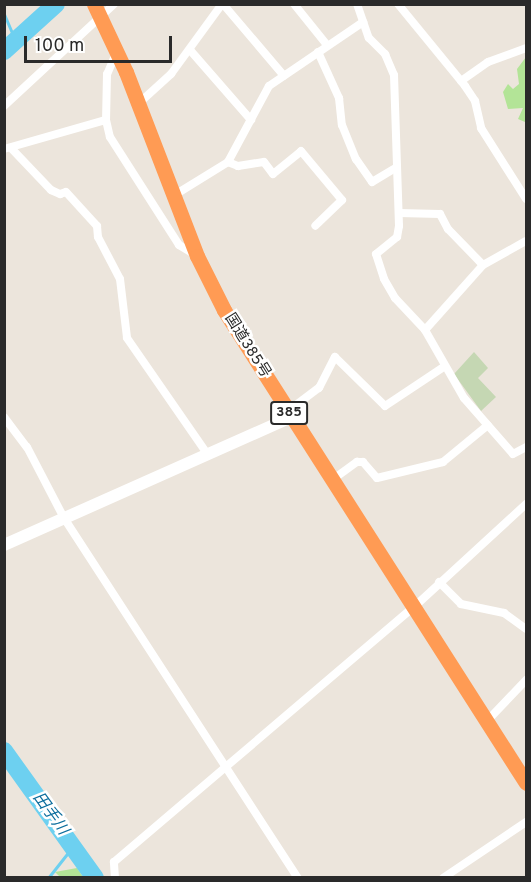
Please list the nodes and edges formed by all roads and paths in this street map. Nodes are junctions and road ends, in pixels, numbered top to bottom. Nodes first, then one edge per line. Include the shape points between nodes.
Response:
1 (114, 4) edge
2 (223, 4) edge
3 (294, 4) edge
4 (357, 4) edge
5 (398, 4) edge
6 (98, 11) edge
7 (363, 22) junction
8 (327, 45) junction
9 (526, 48) edge
10 (190, 50) junction
11 (117, 51) junction
12 (318, 52) junction
13 (284, 76) junction
14 (461, 81) junction
15 (138, 104) junction
16 (4, 106) edge
17 (106, 120) junction
18 (251, 120) junction
19 (8, 148) edge
20 (228, 162) junction
21 (397, 167) junction
22 (173, 196) junction
23 (526, 199) edge
24 (399, 213) junction
25 (315, 226) dead end
26 (526, 241) edge
27 (197, 256) junction
28 (483, 265) junction
29 (425, 330) junction
30 (445, 366) junction
31 (290, 414) junction
32 (4, 417) edge
33 (488, 424) junction
34 (526, 447) edge
35 (208, 455) junction
36 (332, 480) junction
37 (526, 504) edge
38 (64, 518) junction
39 (4, 544) edge
40 (439, 582) junction
41 (414, 607) junction
42 (526, 629) edge
43 (526, 680) edge
44 (487, 721) junction
45 (226, 766) junction
46 (526, 783) edge
47 (526, 822) edge
48 (115, 878) edge
49 (298, 878) edge
50 (443, 878) edge

1 - 6 street
2 - 10 street
2 - 13 street
3 - 8 street
4 - 7 street
5 - 14 street
6 - 11 highway, 国道385号 / 385
6 - 16 street
7 - 8 street
7 - 21 street via 369,38 393,67
8 - 12 street
9 - 14 street via 488,62
10 - 15 street
10 - 18 street
11 - 15 highway, 国道385号 / 385
11 - 17 street via 107,74
12 - 13 street
12 - 21 street via 339,98 342,125 361,166 372,182
13 - 18 street via 269,86
14 - 23 street via 475,101 481,128
15 - 22 highway, 国道385号 / 385
17 - 19 street
17 - 27 street via 110,137 179,245
18 - 20 street
19 - 35 street via 51,190 66,192 97,226 98,237 120,279 127,338
20 - 22 street
20 - 25 street via 238,166 264,162 273,174 301,151 342,200
21 - 24 street
22 - 27 highway, 国道385号 / 385
24 - 28 street via 440,214 448,229
24 - 29 street via 397,237 376,254 395,298
26 - 28 street
27 - 31 highway, 国道385号 / 385 via 224,310
28 - 29 street
29 - 30 street
30 - 31 street via 385,406 335,357 319,388
30 - 33 street via 464,398
31 - 35 street
31 - 36 highway, 国道385号 / 385
32 - 38 street via 27,447
33 - 34 street via 513,454
33 - 36 street via 443,462 377,478 363,462 357,462
35 - 38 street
36 - 41 highway, 国道385号 / 385
37 - 40 street
38 - 39 street
38 - 45 street
40 - 41 street
40 - 42 street via 460,604 504,613
41 - 44 highway, 国道385号 / 385
41 - 45 street
43 - 44 street
44 - 46 highway, 国道385号 / 385
45 - 48 street via 114,862
45 - 49 street
47 - 50 street

